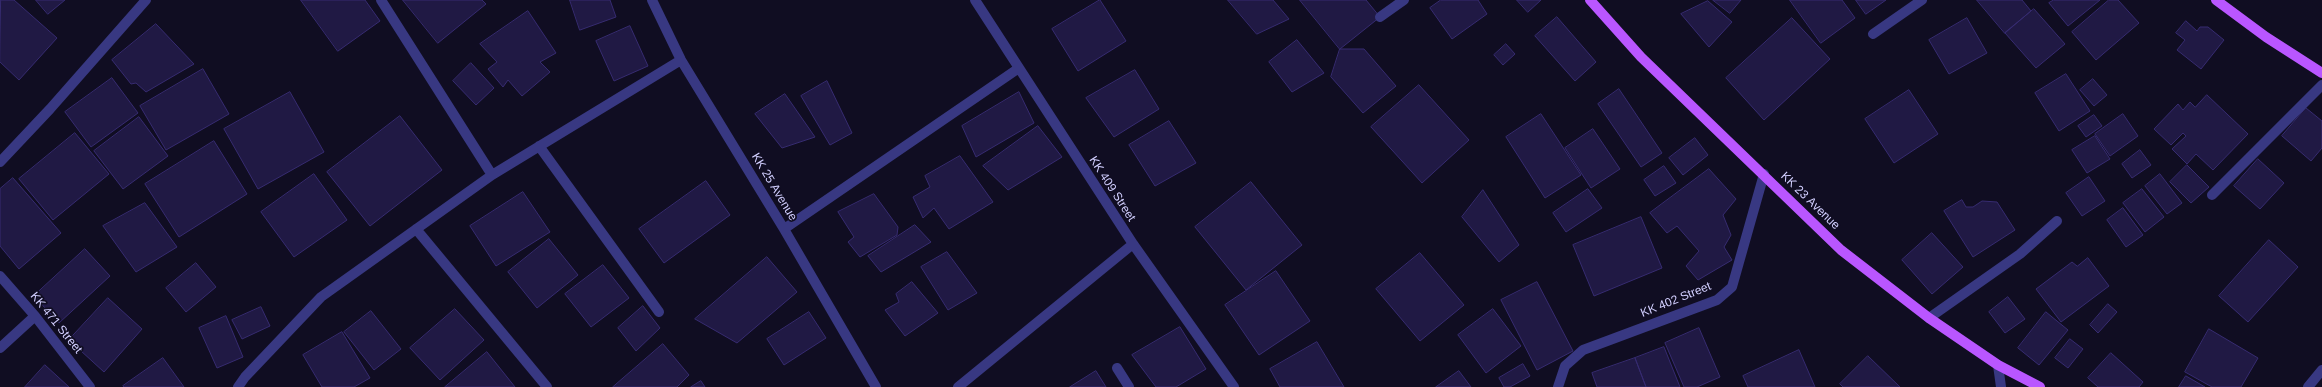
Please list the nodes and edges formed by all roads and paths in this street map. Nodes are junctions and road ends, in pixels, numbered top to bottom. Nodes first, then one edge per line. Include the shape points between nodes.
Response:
1 (146, 0) edge
2 (381, 0) edge
3 (975, 0) edge
4 (1404, 0) edge
5 (1590, 0) edge
6 (1922, 0) edge
7 (2216, 0) edge
8 (655, 1) edge
9 (1380, 17) dead end
10 (1873, 34) dead end
11 (681, 60) junction
12 (1019, 68) junction
13 (2322, 73) edge
14 (2322, 85) edge
15 (539, 146) junction
16 (0, 162) edge
17 (1764, 174) junction
18 (492, 175) junction
19 (2212, 195) dead end
20 (2057, 221) dead end
21 (416, 229) junction
22 (784, 229) junction
23 (1132, 244) junction
24 (0, 276) edge
25 (660, 312) dead end
26 (36, 316) junction
27 (1929, 318) junction
28 (0, 348) edge
29 (1998, 365) junction
30 (1117, 368) dead end
31 (2322, 370) edge
32 (90, 387) edge
33 (238, 387) edge
34 (546, 387) edge
35 (876, 387) edge
36 (958, 387) edge
37 (1129, 387) edge
38 (1234, 387) edge
39 (1558, 387) edge
40 (2001, 387) edge
41 (2040, 387) edge
42 (2308, 387) edge

1 - 16 street
2 - 18 street
3 - 12 street, KK 409 Street
4 - 9 street
5 - 17 main road, KK 23 Avenue via 1641,57
6 - 10 street
7 - 13 main road via 2266,37
8 - 11 street, KK 25 Avenue
11 - 15 street
11 - 22 street, KK 25 Avenue
12 - 22 street
12 - 23 street, KK 409 Street
14 - 19 street
15 - 18 street
15 - 25 street
17 - 27 main road, KK 23 Avenue via 1842,250
17 - 39 street, KK 402 Street via 1732,287 1717,300 1583,350 1565,366
18 - 21 street
20 - 27 street via 2020,254
21 - 33 street via 321,297
21 - 34 street
22 - 35 street, KK 25 Avenue
23 - 36 street
23 - 38 street, KK 409 Street
24 - 26 street, KK 471 Street
26 - 28 street
26 - 32 street, KK 471 Street
27 - 29 main road, KK 23 Avenue
29 - 40 street
29 - 41 main road, KK 23 Avenue
30 - 37 street
31 - 42 street

